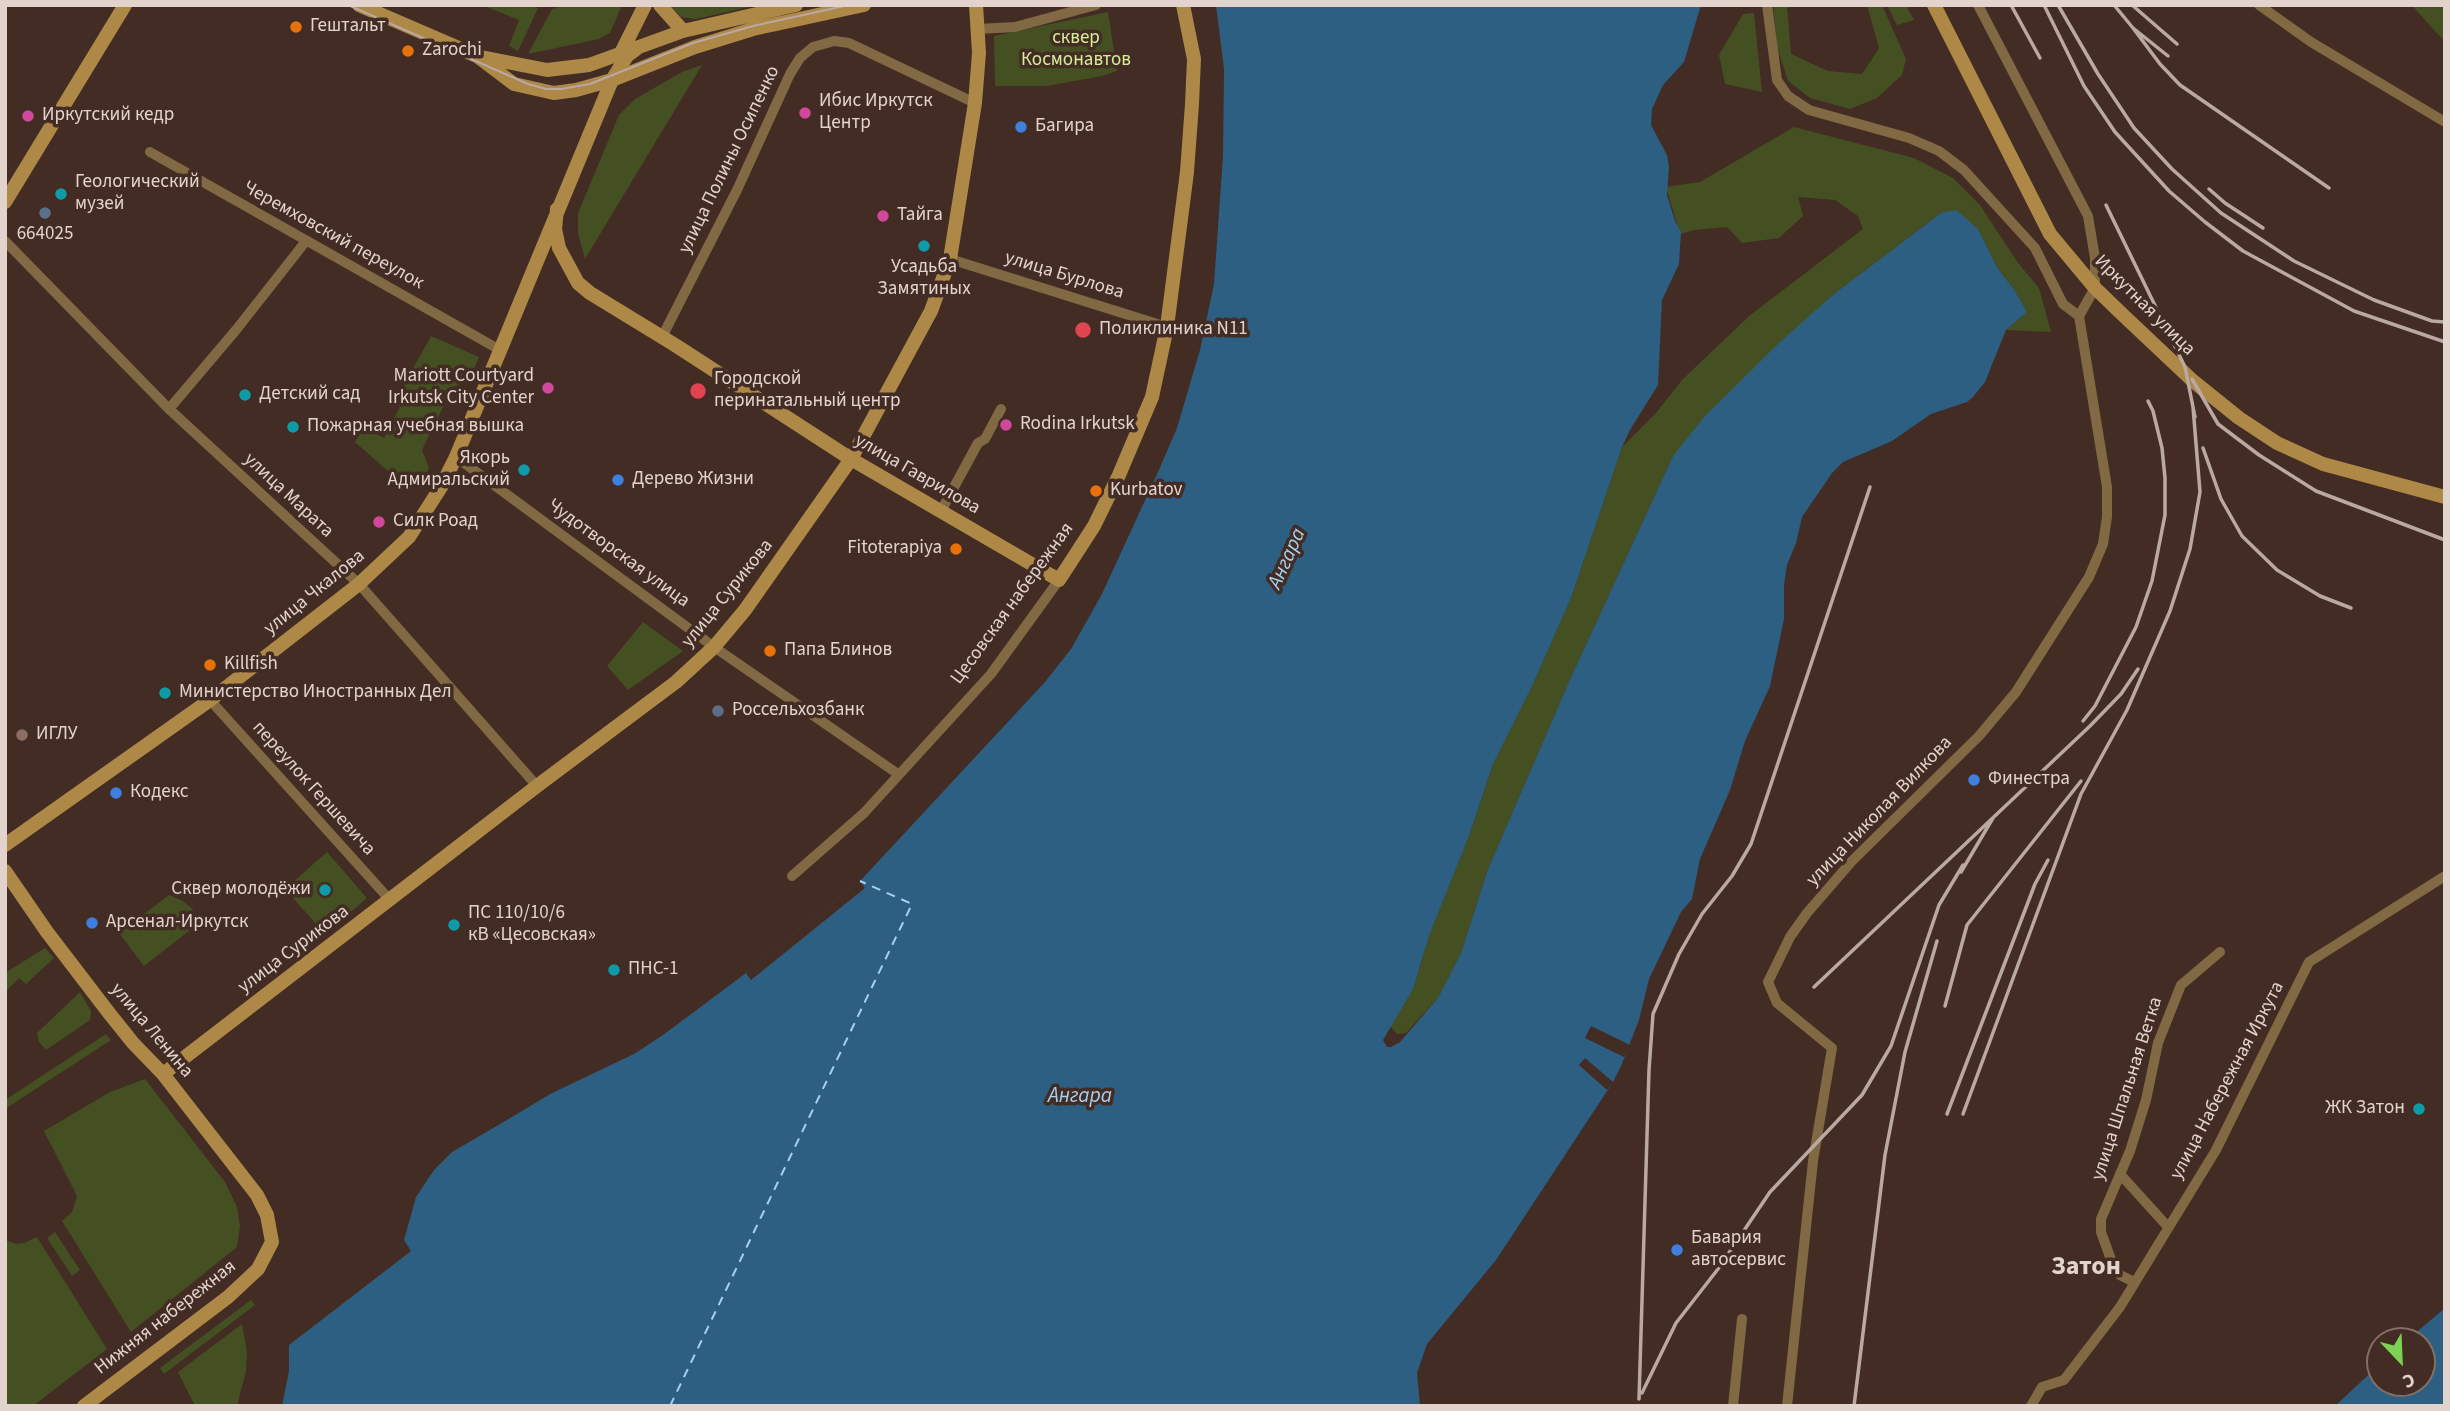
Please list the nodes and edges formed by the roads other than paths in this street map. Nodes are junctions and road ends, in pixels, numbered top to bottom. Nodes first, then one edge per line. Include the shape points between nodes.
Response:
1 (125, 5) edge
2 (359, 5) edge
3 (645, 5) edge
4 (660, 5) edge
5 (796, 5) edge
6 (864, 5) edge
7 (976, 5) edge
8 (1096, 5) edge
9 (1183, 5) edge
10 (1768, 5) edge
11 (1978, 5) edge
12 (2259, 5) edge
13 (1936, 8) edge
14 (978, 29) junction
15 (683, 31) junction
16 (639, 47) junction
17 (621, 53) junction
18 (477, 56) junction
19 (612, 80) junction
20 (975, 103) junction
21 (2445, 122) edge
22 (150, 152) dead end
23 (5, 202) edge
24 (557, 209) junction
25 (5, 241) edge
26 (306, 241) junction
27 (950, 259) junction
28 (2095, 288) junction
29 (2079, 316) junction
30 (1167, 327) junction
31 (662, 337) junction
32 (500, 350) junction
33 (169, 409) junction
34 (1002, 409) dead end
35 (456, 457) junction
36 (851, 459) junction
37 (2445, 497) edge
38 (941, 511) junction
39 (1059, 580) junction
40 (359, 584) junction
41 (714, 647) junction
42 (210, 700) junction
43 (898, 774) junction
44 (537, 786) junction
45 (5, 845) edge
46 (5, 871) edge
47 (792, 876) dead end
48 (2445, 876) edge
49 (390, 901) junction
50 (2220, 951) dead end
51 (163, 1074) junction
52 (2120, 1174) junction
53 (267, 1215) joint
54 (2168, 1227) junction
55 (2134, 1282) junction
56 (1742, 1319) dead end
57 (84, 1406) edge
58 (1733, 1406) edge
59 (1787, 1406) edge
60 (2031, 1406) edge

1 - 23 main road
2 - 18 main road
3 - 17 main road
4 - 15 main road
5 - 15 main road
6 - 19 main road via 753,29
7 - 14 main road, улица Сурикова
8 - 14 street via 1015,27
9 - 30 main road, Цесовская набережная via 1194,60 1192,104
10 - 29 street via 1777,80 1788,96 1809,110 1939,151 1964,170 2035,248 2063,304
11 - 28 street via 2088,216
12 - 21 street via 2311,42
13 - 28 main road, Иркутная улица via 2050,234
14 - 20 main road, улица Сурикова
15 - 16 main road
16 - 17 main road
16 - 19 main road, улица Чкалова via 627,56
17 - 18 main road via 589,65 547,70
18 - 19 main road via 514,84 533,90 554,93
19 - 24 main road, улица Чкалова
20 - 27 main road, улица Сурикова
20 - 31 street, улица Полины Осипенко via 849,43 834,41 813,47 790,74
22 - 26 street, Черемховский переулок
24 - 31 main road, улица Гаврилова via 559,248 578,283
24 - 32 main road, улица Чкалова
25 - 33 street, улица Марата
26 - 32 street, Черемховский переулок
26 - 33 street
27 - 30 street, улица Бурлова
27 - 36 main road, улица Сурикова via 931,311
28 - 29 street
28 - 37 main road, Иркутная улица via 2187,376 2277,443 2322,464
29 - 59 street, улица Николая Вилкова via 2107,487 2103,544 2089,577 2016,692 1816,903 1790,937 1768,982 1777,1003 1832,1048 1814,1161
30 - 39 main road, Цесовская набережная via 1152,397 1124,464 1094,526
31 - 36 main road, улица Гаврилова
32 - 35 main road, улица Чкалова
33 - 40 street, улица Марата
34 - 38 street
35 - 40 main road, улица Чкалова via 409,537
35 - 41 street, Чудотворская улица
36 - 38 main road, улица Гаврилова
36 - 41 main road, улица Сурикова via 785,557
38 - 39 main road, улица Гаврилова
39 - 43 street, Цесовская набережная via 991,674
40 - 42 main road, улица Чкалова
40 - 44 street, улица Марата
41 - 43 street, Чудотворская улица
41 - 44 main road, улица Сурикова via 676,682
42 - 45 main road, улица Чкалова
42 - 49 street, переулок Гершевича
43 - 47 street, Цесовская набережная via 864,813
44 - 49 main road, улица Сурикова
46 - 51 main road, улица Ленина via 109,1013
48 - 54 street, улица Набережная Иркута via 2309,962 2216,1150
49 - 51 main road, улица Сурикова
50 - 52 street, улица Шпальная Ветка via 2181,985 2158,1043 2146,1100
51 - 53 main road, улица Ленина
52 - 54 street
52 - 55 street, улица Шпальная Ветка via 2101,1219 2101,1232 2114,1268
53 - 57 main road, Нижняя набережная via 272,1242 258,1269 215,1308
54 - 55 street, улица Набережная Иркута
55 - 60 street, улица Набережная Иркута via 2064,1380 2042,1387
56 - 58 street

